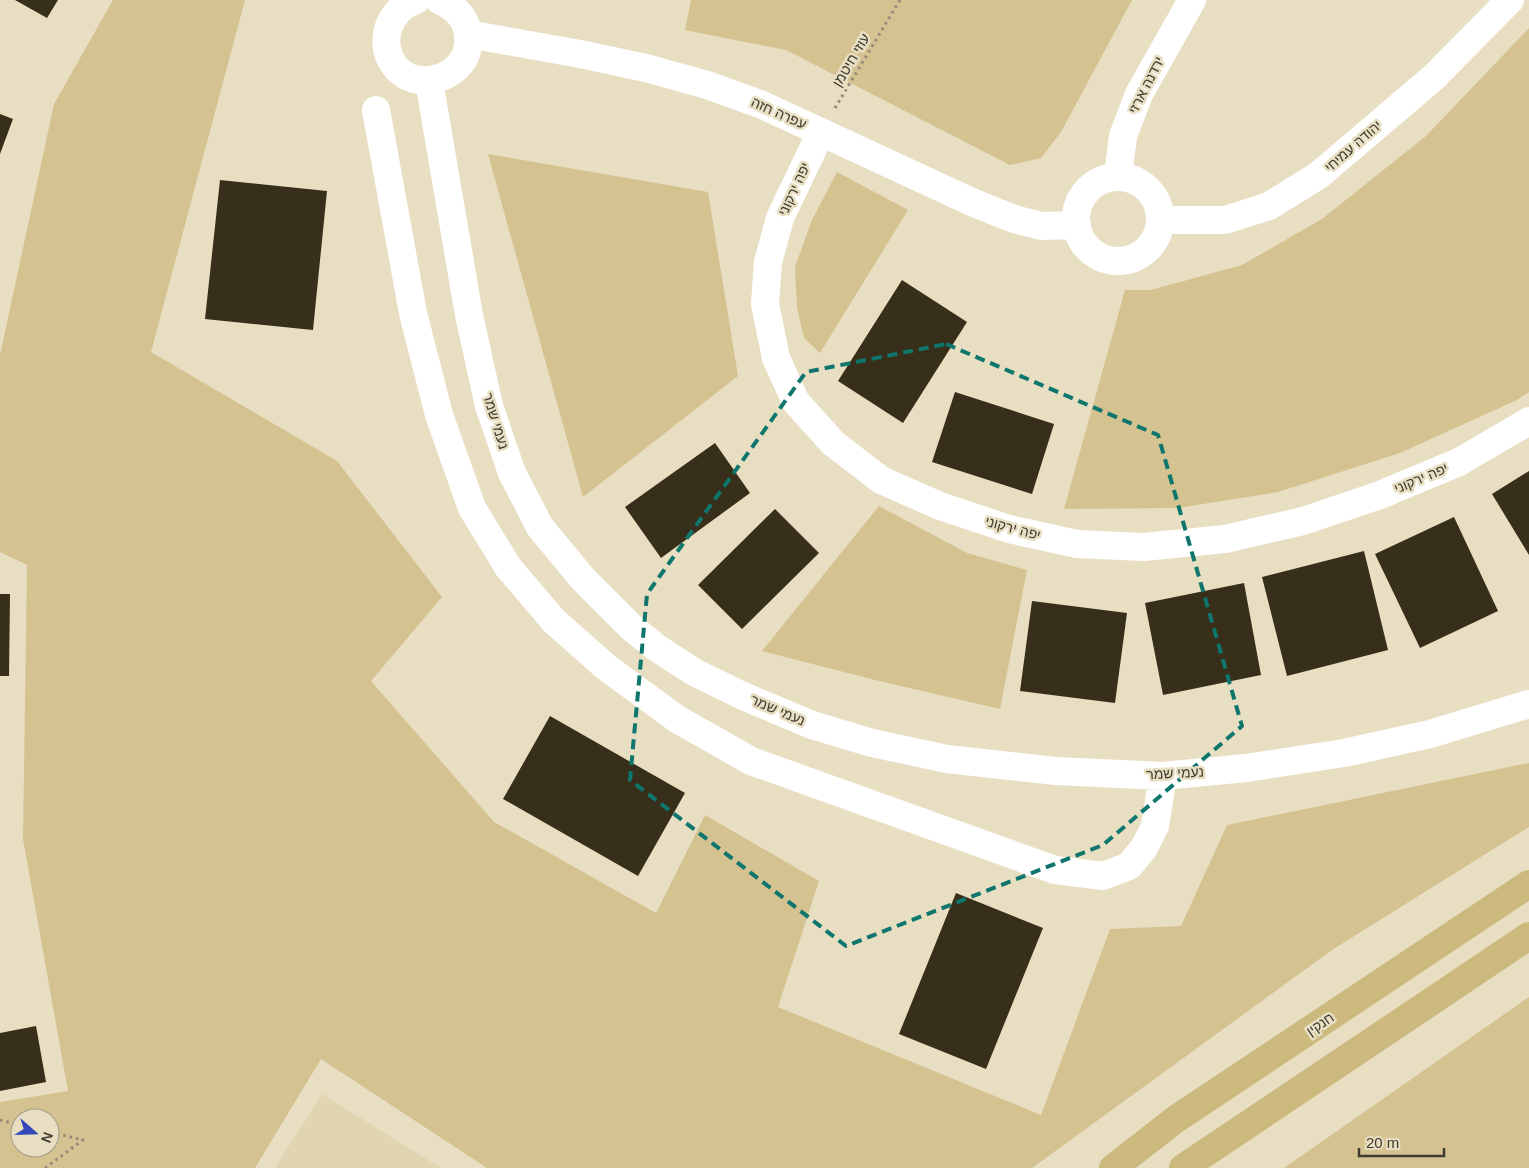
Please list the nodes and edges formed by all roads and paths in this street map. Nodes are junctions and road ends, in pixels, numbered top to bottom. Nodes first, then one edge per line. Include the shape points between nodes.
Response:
1 (416, 0) edge
2 (439, 0) edge
3 (900, 0) edge
4 (1192, 0) edge
5 (1510, 0) edge
6 (468, 34) junction
7 (429, 81) junction
8 (376, 110) dead end
9 (820, 132) junction
10 (1118, 176) junction
11 (1160, 220) junction
12 (1077, 225) junction
13 (1529, 421) edge
14 (1529, 704) edge
15 (1164, 776) junction
16 (1529, 884) edge
17 (1529, 936) edge
18 (60, 1134) edge
19 (60, 1157) edge
20 (59, 1158) edge
21 (45, 1168) edge
22 (1113, 1168) edge
23 (1183, 1168) edge

1 - 7 street via 403,6 394,16 388,28 388,54 404,74 416,80
2 - 6 street via 459,12
3 - 9 path, עוזי חיטמן
4 - 10 street, ירדנה ארזי via 1139,94 1122,136
5 - 11 street, יהודה עמיחי via 1434,76 1319,175 1270,206 1225,220
6 - 7 street via 468,48 463,61 454,71
6 - 9 street, עפרה חזה via 646,68 760,104
7 - 15 street, נעמי שמר via 469,315 489,406 512,473 540,527 583,579 631,627 694,672 743,696 812,724 872,743 947,758 1046,770
8 - 15 street via 413,313 439,415 472,508 508,567 554,621 606,666 676,720 751,761 1055,870 1103,876 1128,866 1144,848 1155,826
9 - 12 street, עפרה חזה via 1014,219 1041,226
9 - 13 street, יפה ירקוני via 780,218 768,262 766,304 776,358 796,402 833,443 881,480 940,506 1009,529 1077,544 1142,546 1225,538 1303,521 1380,496 1459,462
10 - 11 street via 1143,185 1152,194
10 - 12 street via 1103,179 1091,187 1082,198
11 - 12 street via 1158,233 1151,245 1128,259 1114,260 1089,249
14 - 15 street, נעמי שמר via 1430,734 1344,753
16 - 22 main road, חנקין via 1176,1119
17 - 23 main road
18 - 19 path via 83,1140
20 - 21 path

